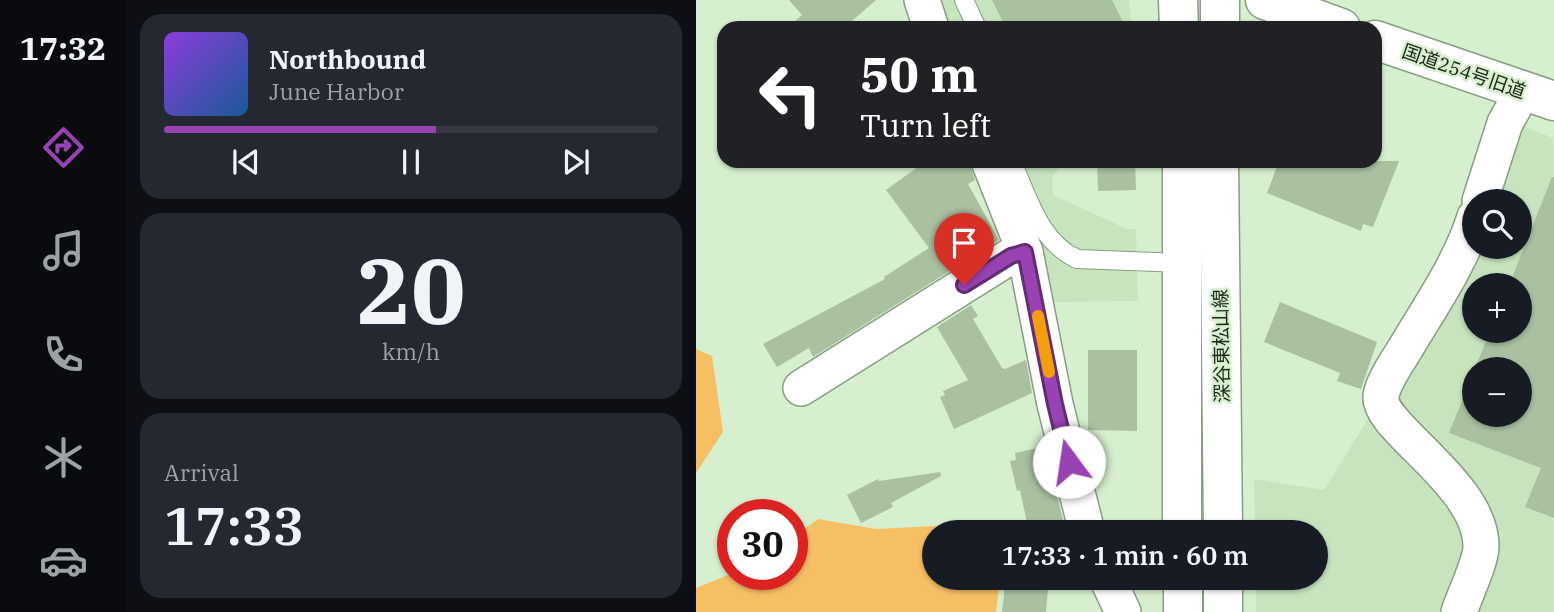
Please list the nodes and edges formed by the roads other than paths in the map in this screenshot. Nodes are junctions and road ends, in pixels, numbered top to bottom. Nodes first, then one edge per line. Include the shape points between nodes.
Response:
1 (922, 0) edge
2 (964, 0) edge
3 (1178, 0) edge
4 (1220, 0) edge
5 (1265, 0) edge
6 (929, 21) edge
7 (974, 21) edge
8 (1179, 21) edge
9 (1220, 21) edge
10 (1322, 21) edge
11 (1382, 42) edge
12 (1538, 96) edge
13 (992, 168) edge
14 (1015, 168) edge
15 (1182, 168) edge
16 (1219, 168) edge
17 (1484, 189) edge
18 (1462, 247) edge
19 (1025, 252) junction
20 (1182, 263) junction
21 (801, 388) dead end
22 (1084, 520) edge
23 (1182, 520) edge
24 (1223, 520) edge
25 (1113, 590) edge
26 (1183, 590) edge
27 (1223, 590) edge
28 (1123, 612) edge
29 (1183, 612) edge
30 (1223, 612) edge
31 (1459, 612) edge

1 - 6 street
2 - 7 lane
3 - 8 main road
4 - 9 main road
5 - 10 main road
11 - 12 main road, 国道254号旧道
12 - 17 street via 1505,123
13 - 19 street
14 - 20 lane via 1037,220 1062,252 1077,259
15 - 20 main road, 深谷東松山線
16 - 24 main road, 深谷東松山線
18 - 31 street via 1381,397 1385,413 1449,478 1478,526 1481,548
19 - 21 street via 1011,256
19 - 22 street
20 - 23 main road, 深谷東松山線
25 - 28 street
26 - 29 main road
27 - 30 main road

